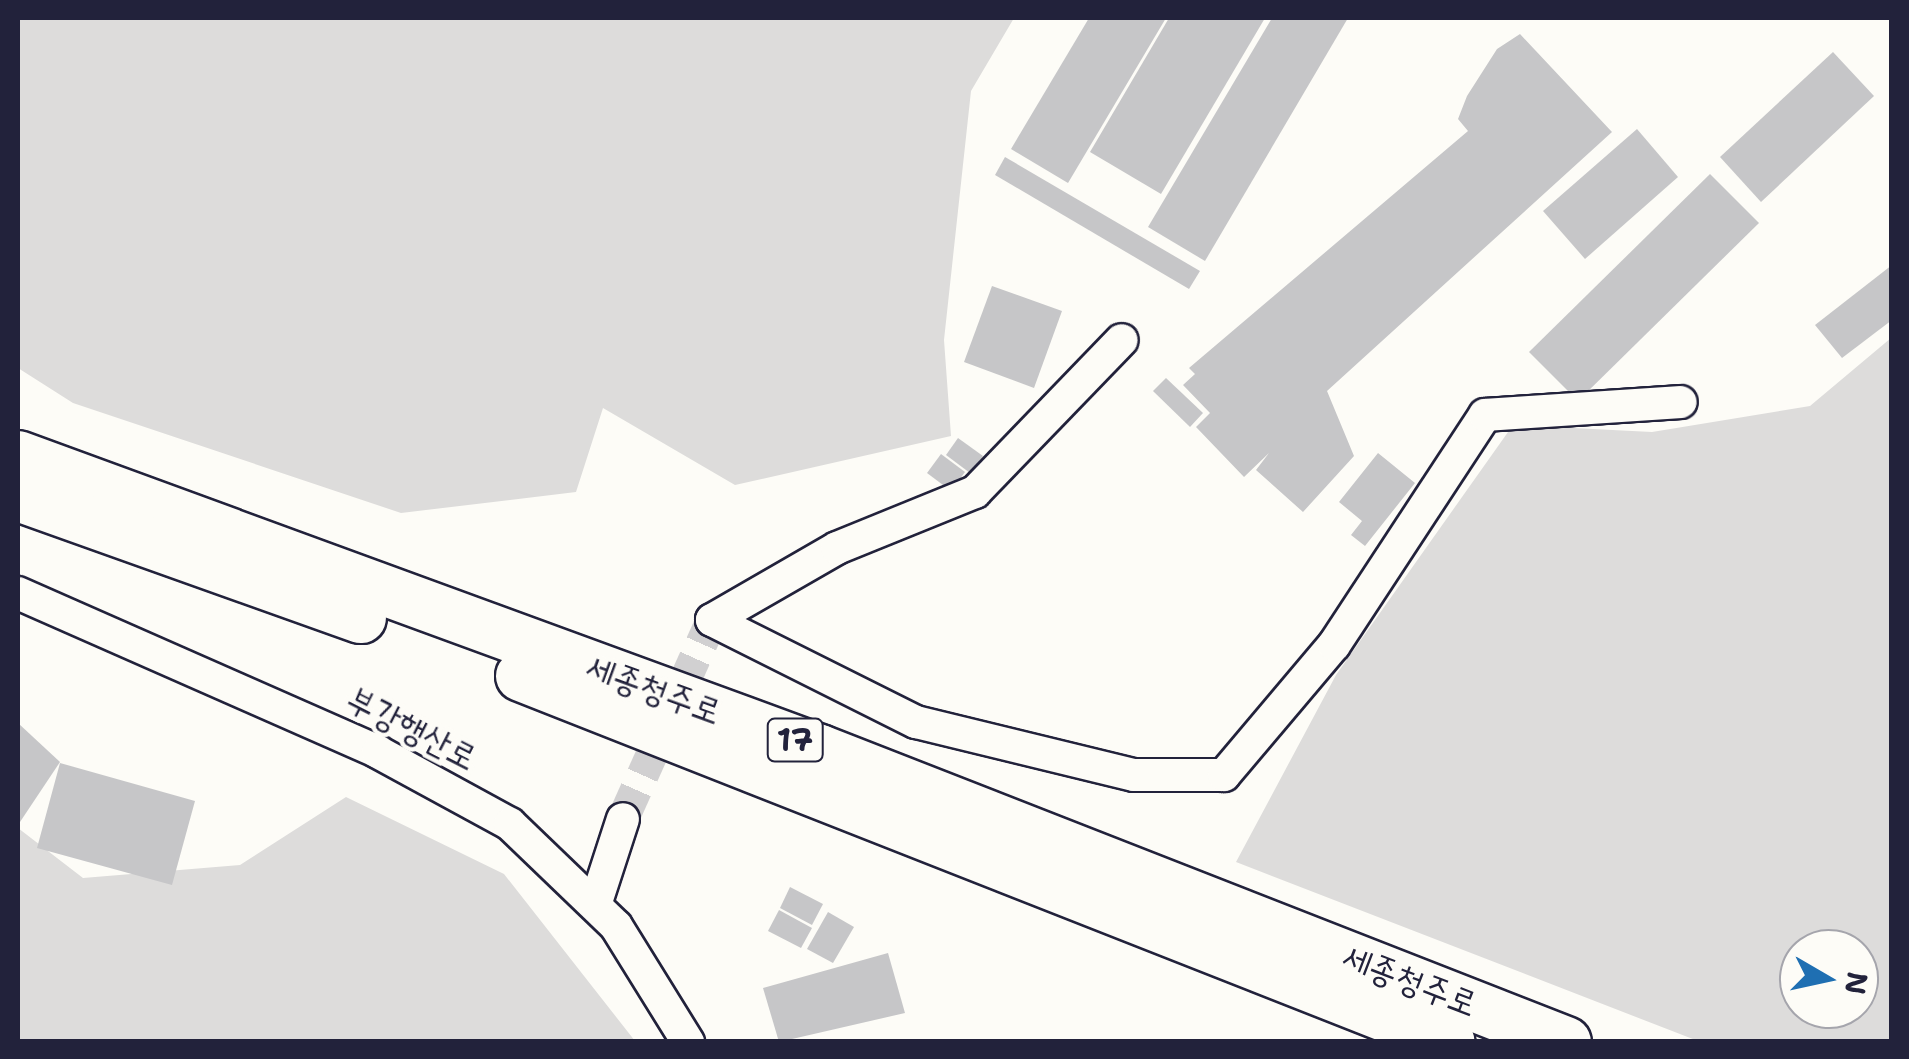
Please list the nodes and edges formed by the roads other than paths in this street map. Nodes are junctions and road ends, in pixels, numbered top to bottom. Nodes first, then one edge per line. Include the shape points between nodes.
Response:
1 (1122, 340) dead end
2 (1681, 402) dead end
3 (18, 456) edge
4 (18, 496) edge
5 (18, 592) edge
6 (623, 819) tunnel mouth
7 (596, 902) junction
8 (688, 1042) edge
9 (1450, 1042) edge
10 (1566, 1042) edge

1 - 2 street via 975,492 837,548 712,620 916,722 1134,775 1224,774 1334,645 1485,415
3 - 10 highway, 세종청주로 / 17 via 820,750
4 - 9 highway, 세종청주로 / 17 via 511,672
5 - 7 street, 부강행산로 via 378,752 510,824
6 - 7 street
7 - 8 street, 부강행산로

